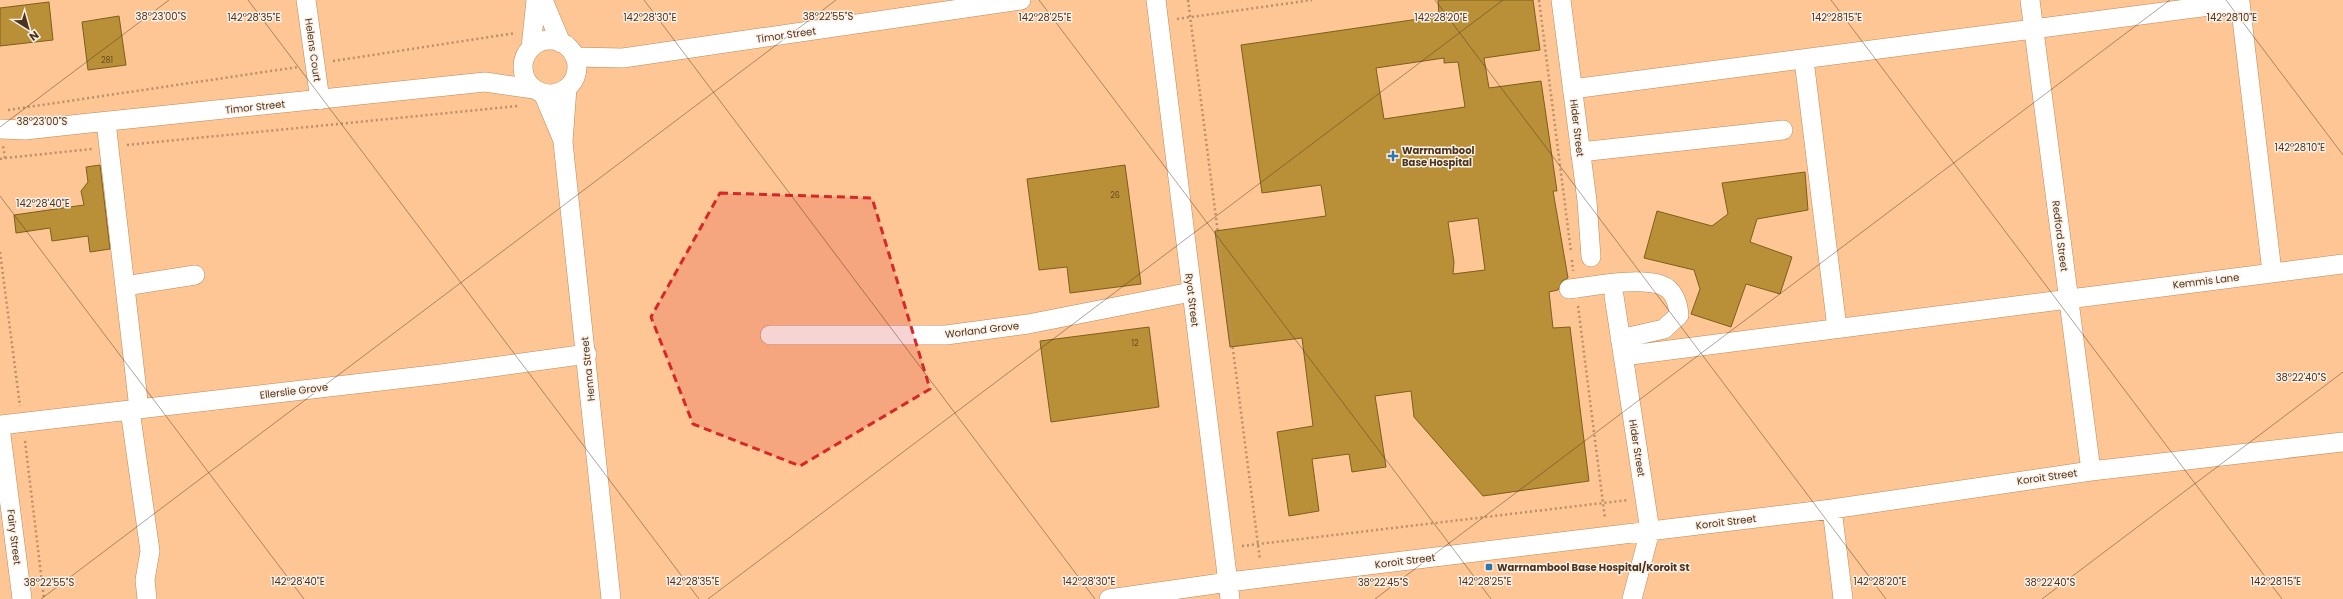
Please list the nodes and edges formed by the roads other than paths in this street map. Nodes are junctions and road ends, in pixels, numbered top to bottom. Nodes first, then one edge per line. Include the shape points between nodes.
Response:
1 (306, 0) edge
2 (536, 0) edge
3 (543, 0) edge
4 (1021, 0) edge
5 (1156, 0) edge
6 (1560, 0) edge
7 (2030, 0) edge
8 (2034, 29) junction
9 (561, 43) junction
10 (529, 47) junction
11 (575, 57) junction
12 (623, 58) junction
13 (1804, 60) junction
14 (485, 82) junction
15 (571, 83) junction
16 (1572, 89) junction
17 (541, 95) junction
18 (320, 100) junction
19 (106, 122) junction
20 (0, 129) edge
21 (25, 130) junction
22 (1783, 130) dead end
23 (0, 140) edge
24 (564, 142) junction
25 (1580, 152) junction
26 (1591, 257) dead end
27 (2343, 264) edge
28 (2272, 272) junction
29 (195, 275) dead end
30 (124, 286) junction
31 (1572, 289) road end
32 (1191, 292) junction
33 (1614, 296) dead end
34 (2068, 298) junction
35 (1837, 328) junction
36 (770, 335) dead end
37 (1622, 347) junction
38 (587, 354) junction
39 (135, 410) junction
40 (0, 426) edge
41 (2343, 442) edge
42 (2091, 471) junction
43 (1832, 509) junction
44 (1650, 531) junction
45 (1230, 591) edge
46 (612, 598) edge
47 (22, 599) edge
48 (147, 599) edge
49 (1110, 599) edge
50 (1632, 599) edge
51 (1843, 599) edge

1 - 18 street, Helens Court
2 - 10 street
3 - 9 street
4 - 12 street, Timor Street
5 - 32 street, Ryot Street
6 - 16 street, Hider Street
7 - 8 street, Redford Street
8 - 13 street
8 - 28 street via 2240,2
8 - 34 street, Redford Street
9 - 10 street via 542,41
9 - 11 street via 567,46
10 - 14 street, Timor Street
10 - 17 street via 525,77
11 - 12 street, Timor Street
11 - 15 street via 577,71
12 - 15 street, Timor Street
13 - 16 street
13 - 35 street
14 - 17 street, Timor Street
14 - 18 street, Timor Street
15 - 17 street via 551,94
15 - 24 street, Henna Street
16 - 25 street, Hider Street
17 - 24 street, Henna Street
18 - 19 street, Timor Street
19 - 21 street, Timor Street
19 - 30 street
20 - 21 street, Timor Street
21 - 23 street, Timor Street
22 - 25 street
24 - 38 street, Henna Street
25 - 26 street, Hider Street
27 - 28 street, Kemmis Lane
28 - 34 street, Kemmis Lane
29 - 30 street
30 - 39 street
31 - 37 street via 1638,282 1662,285 1677,300 1679,315 1664,329
32 - 36 street, Worland Grove via 1028,324 946,336
32 - 45 street, Ryot Street
33 - 37 street, Hider Street
34 - 35 street, Kemmis Lane
34 - 42 street, Redford Street
35 - 37 street, Kemmis Lane
37 - 44 street, Hider Street
38 - 39 street, Ellerslie Grove
38 - 46 street, Henna Street
39 - 40 street, Ellerslie Grove
39 - 48 street via 150,551 145,580
40 - 47 street, Fairy Street
41 - 42 street, Koroit Street
42 - 43 street, Koroit Street
43 - 44 street, Koroit Street
43 - 51 street
44 - 45 street, Koroit Street via 1262,578
44 - 50 street, Hider Street
45 - 49 street, Koroit Street

